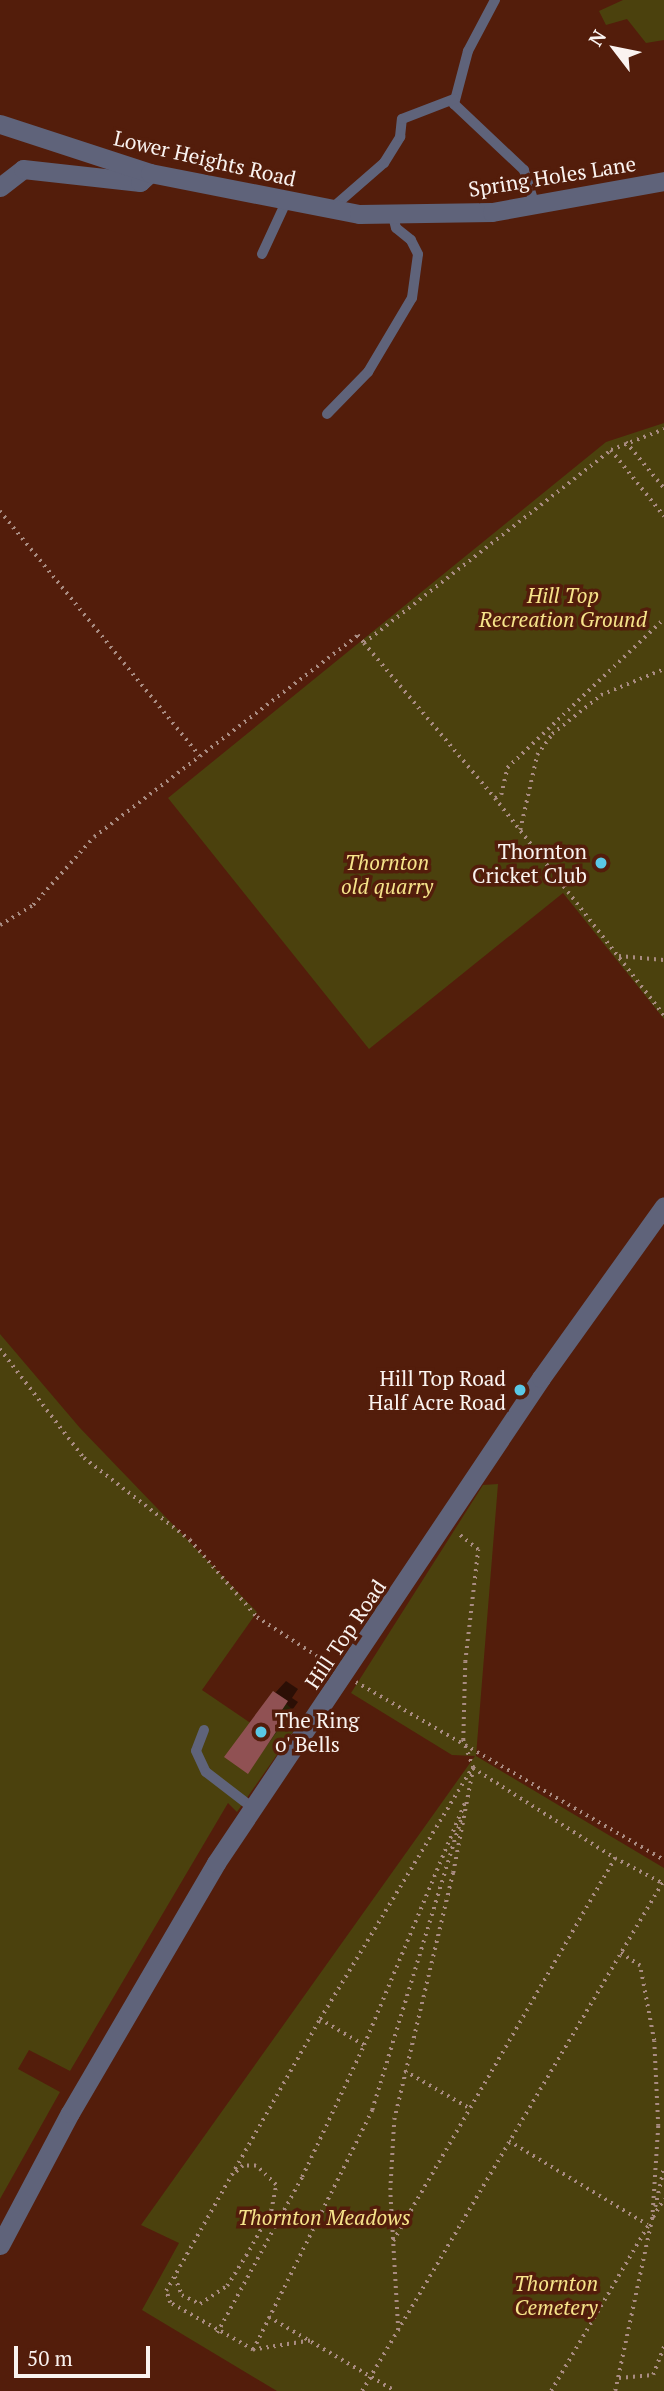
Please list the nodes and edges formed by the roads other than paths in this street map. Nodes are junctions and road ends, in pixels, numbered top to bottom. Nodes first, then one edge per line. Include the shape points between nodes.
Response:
1 (495, 0) edge
2 (454, 99) junction
3 (0, 124) edge
4 (150, 173) junction
5 (664, 181) edge
6 (0, 187) edge
7 (287, 200) junction
8 (535, 205) junction
9 (331, 209) junction
10 (399, 216) junction
11 (262, 254) dead end
12 (327, 414) dead end
13 (664, 1206) edge
14 (204, 1730) dead end
15 (253, 1808) junction
16 (0, 2245) edge

1 - 2 lane via 468,51
2 - 8 lane via 457,111 524,170
2 - 9 lane via 402,119 400,137 384,163
3 - 4 street, Lower Heights Road
4 - 6 street via 140,182 48,168 23,169
4 - 7 street, Lower Heights Road
5 - 8 street, Spring Holes Lane
7 - 9 street, Lower Heights Road
7 - 11 lane
8 - 10 street, Spring Holes Lane via 492,212
9 - 10 street, Lower Heights Road
10 - 12 lane via 396,228 411,240 418,254 412,298 368,372
13 - 15 street, Hill Top Road via 541,1378
14 - 15 lane via 196,1751 206,1772
15 - 16 street, Hill Top Road via 70,2113

